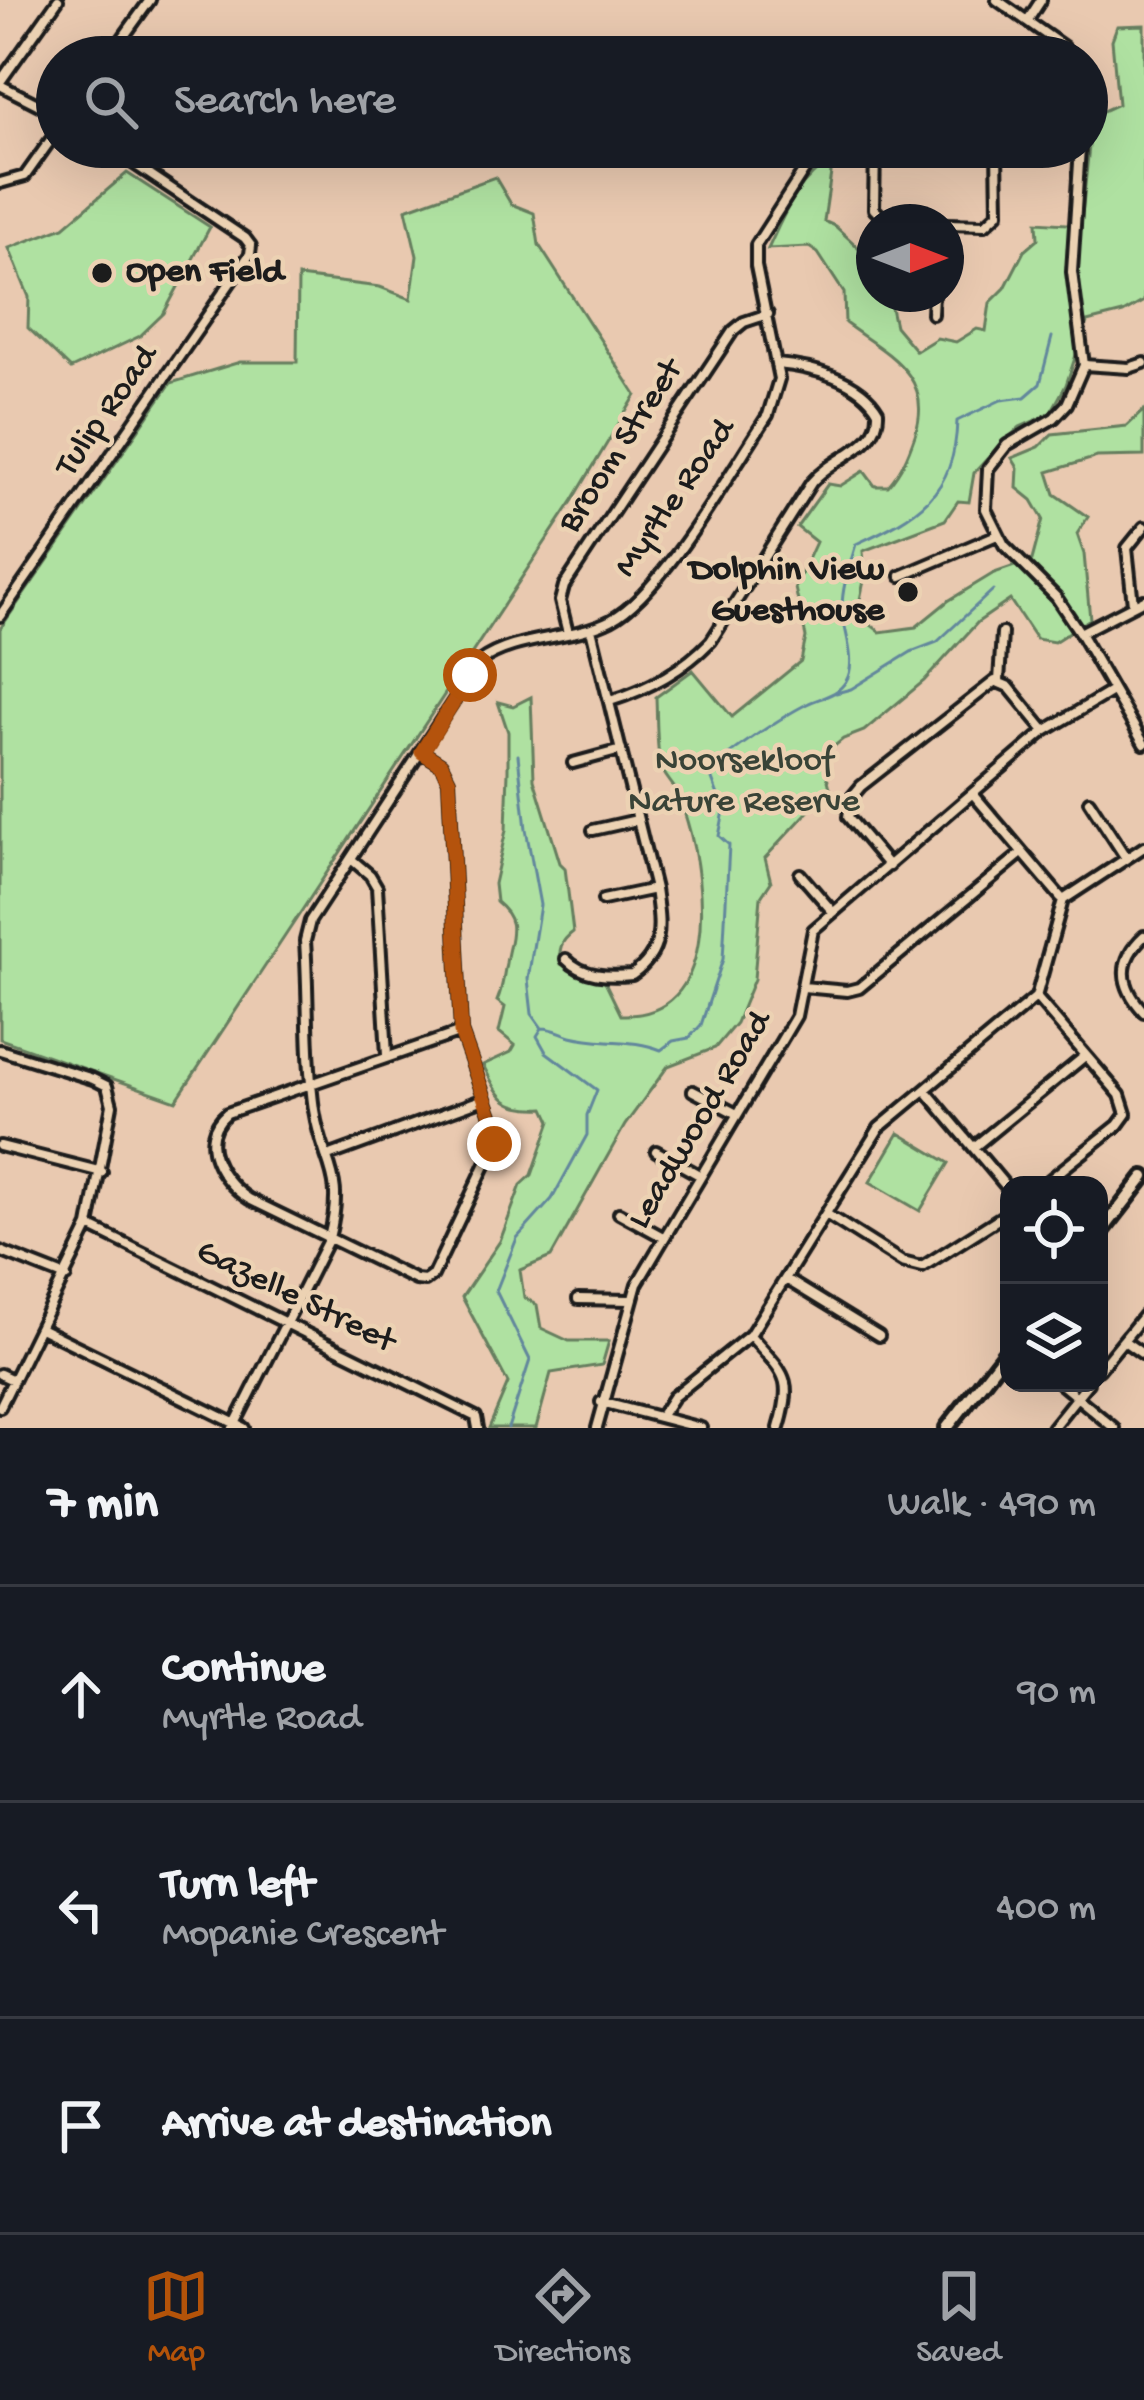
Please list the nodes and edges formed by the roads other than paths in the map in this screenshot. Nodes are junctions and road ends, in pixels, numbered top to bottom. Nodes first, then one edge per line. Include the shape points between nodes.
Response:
1 (58, 0) edge
2 (150, 0) edge
3 (997, 0) edge
4 (1041, 0) edge
5 (1028, 20) junction
6 (124, 36) edge
7 (1047, 36) edge
8 (0, 84) edge
9 (36, 103) edge
10 (36, 161) edge
11 (140, 168) edge
12 (806, 168) edge
13 (875, 168) edge
14 (998, 168) edge
15 (1079, 168) edge
16 (0, 183) edge
17 (874, 204) edge
18 (964, 224) edge
19 (767, 314) junction
20 (1144, 363) edge
21 (777, 364) junction
22 (1084, 365) junction
23 (1144, 527) edge
24 (997, 535) junction
25 (901, 576) dead end
26 (1144, 600) edge
27 (1133, 604) junction
28 (0, 616) edge
29 (591, 629) junction
30 (1003, 633) dead end
31 (568, 634) junction
32 (1080, 634) junction
33 (999, 681) junction
34 (1112, 691) junction
35 (610, 701) junction
36 (1046, 731) junction
37 (1144, 744) edge
38 (621, 750) junction
39 (422, 752) junction
40 (573, 763) dead end
41 (974, 795) junction
42 (1089, 801) dead end
43 (638, 820) junction
44 (593, 830) dead end
45 (1144, 847) edge
46 (1022, 853) junction
47 (1126, 858) junction
48 (351, 860) junction
49 (889, 866) junction
50 (800, 874) dead end
51 (655, 889) junction
52 (603, 900) dead end
53 (1063, 900) junction
54 (833, 912) junction
55 (1144, 936) edge
56 (566, 958) dead end
57 (803, 986) junction
58 (1036, 998) junction
59 (1144, 1012) edge
60 (461, 1032) junction
61 (0, 1050) edge
62 (387, 1055) junction
63 (1085, 1056) junction
64 (312, 1081) junction
65 (926, 1090) junction
66 (694, 1091) dead end
67 (484, 1099) junction
68 (737, 1114) junction
69 (0, 1146) edge
70 (974, 1148) junction
71 (656, 1151) dead end
72 (328, 1156) junction
73 (102, 1172) junction
74 (701, 1176) junction
75 (1054, 1176) edge
76 (1144, 1177) edge
77 (1000, 1179) edge
78 (620, 1213) dead end
79 (825, 1214) junction
80 (1000, 1218) edge
81 (1108, 1223) edge
82 (89, 1226) junction
83 (663, 1237) junction
84 (329, 1238) junction
85 (0, 1251) edge
86 (66, 1276) junction
87 (786, 1279) junction
88 (578, 1299) dead end
89 (630, 1300) junction
90 (1144, 1315) edge
91 (284, 1324) junction
92 (40, 1328) junction
93 (750, 1335) junction
94 (879, 1336) dead end
95 (1124, 1342) junction
96 (1144, 1355) edge
97 (1000, 1360) edge
98 (1108, 1360) edge
99 (0, 1374) edge
100 (13, 1380) junction
101 (1072, 1392) edge
102 (1080, 1392) edge
103 (1077, 1396) junction
104 (601, 1402) junction
105 (0, 1406) edge
106 (660, 1417) junction
107 (477, 1422) edge
108 (237, 1426) edge
109 (597, 1428) edge
110 (701, 1428) edge
111 (779, 1428) edge
112 (947, 1428) edge
113 (1052, 1428) edge
114 (1114, 1428) edge

1 - 8 street
2 - 6 street
3 - 5 street
4 - 5 street
5 - 7 street
8 - 9 street
10 - 16 street via 26,176
11 - 28 street, Tulip Road via 245,238 251,250
12 - 19 street, Myrtle Road via 756,245
13 - 17 street
14 - 18 street via 998,213 986,224
15 - 22 street via 1072,272
19 - 21 street, Myrtle Road
19 - 31 street, Broom Street via 733,331 564,586
20 - 22 street
21 - 29 street, Myrtle Road via 779,388 768,415 656,582
21 - 35 street via 860,390 878,411 877,426 869,442 826,465 811,483 696,657 655,685
22 - 24 street via 1067,404 1007,445 988,469 986,509
23 - 27 street via 1127,548
24 - 25 street
24 - 32 street
26 - 27 street
27 - 32 street
29 - 31 street, Myrtle Road
29 - 35 street
30 - 33 street
31 - 39 street, Myrtle Road via 479,662
32 - 34 street
33 - 36 street
33 - 49 street via 853,795 850,820
34 - 36 street, Leadwood Road
34 - 37 street
35 - 38 street
36 - 41 street, Leadwood Road
38 - 40 street
38 - 43 street
39 - 48 street, Myrtle Road
39 - 60 street via 441,764 450,785
41 - 46 street
41 - 49 street, Leadwood Road
42 - 47 street
43 - 44 street
43 - 51 street
45 - 47 street
46 - 53 street
46 - 57 street via 859,988
47 - 53 street
48 - 62 street via 377,887
48 - 64 street, Myrtle Road via 307,926
49 - 54 street, Leadwood Road
50 - 54 street
51 - 52 street
51 - 56 street via 661,932 632,976 597,975
53 - 58 street
54 - 57 street, Leadwood Road via 809,937
55 - 59 street via 1123,975
57 - 68 street, Leadwood Road via 796,1016
58 - 63 street
58 - 65 street
60 - 62 street
60 - 67 street
61 - 73 street via 93,1079 111,1093
62 - 64 street
63 - 70 street
63 - 75 street via 1123,1100 1124,1119
64 - 72 street, Myrtle Road
64 - 84 street via 227,1113 212,1140 218,1167 238,1192
65 - 70 street
65 - 79 street via 879,1128
66 - 68 street
67 - 72 street
67 - 84 street via 494,1124 490,1155 430,1278 416,1280
68 - 74 street, Leadwood Road
69 - 73 street
70 - 77 street
71 - 74 street
72 - 84 street, Myrtle Road via 337,1183
73 - 82 street
74 - 83 street, Leadwood Road
76 - 81 street
78 - 83 street
79 - 80 street via 922,1268
79 - 87 street
82 - 86 street
82 - 91 street, Gazelle Street
83 - 89 street, Leadwood Road
84 - 91 street, Myrtle Road
85 - 86 street
86 - 92 street
87 - 93 street
87 - 94 street
88 - 89 street
89 - 104 street, Leadwood Road
90 - 95 street
91 - 107 street, Gazelle Street
91 - 108 street, Myrtle Road
92 - 100 street
92 - 108 street
93 - 106 street via 673,1397
93 - 111 street via 787,1382
95 - 96 street
95 - 98 street
97 - 112 street
99 - 100 street
100 - 105 street
101 - 103 street
102 - 103 street
103 - 113 street
103 - 114 street
104 - 106 street
104 - 109 street, Leadwood Road
106 - 110 street

